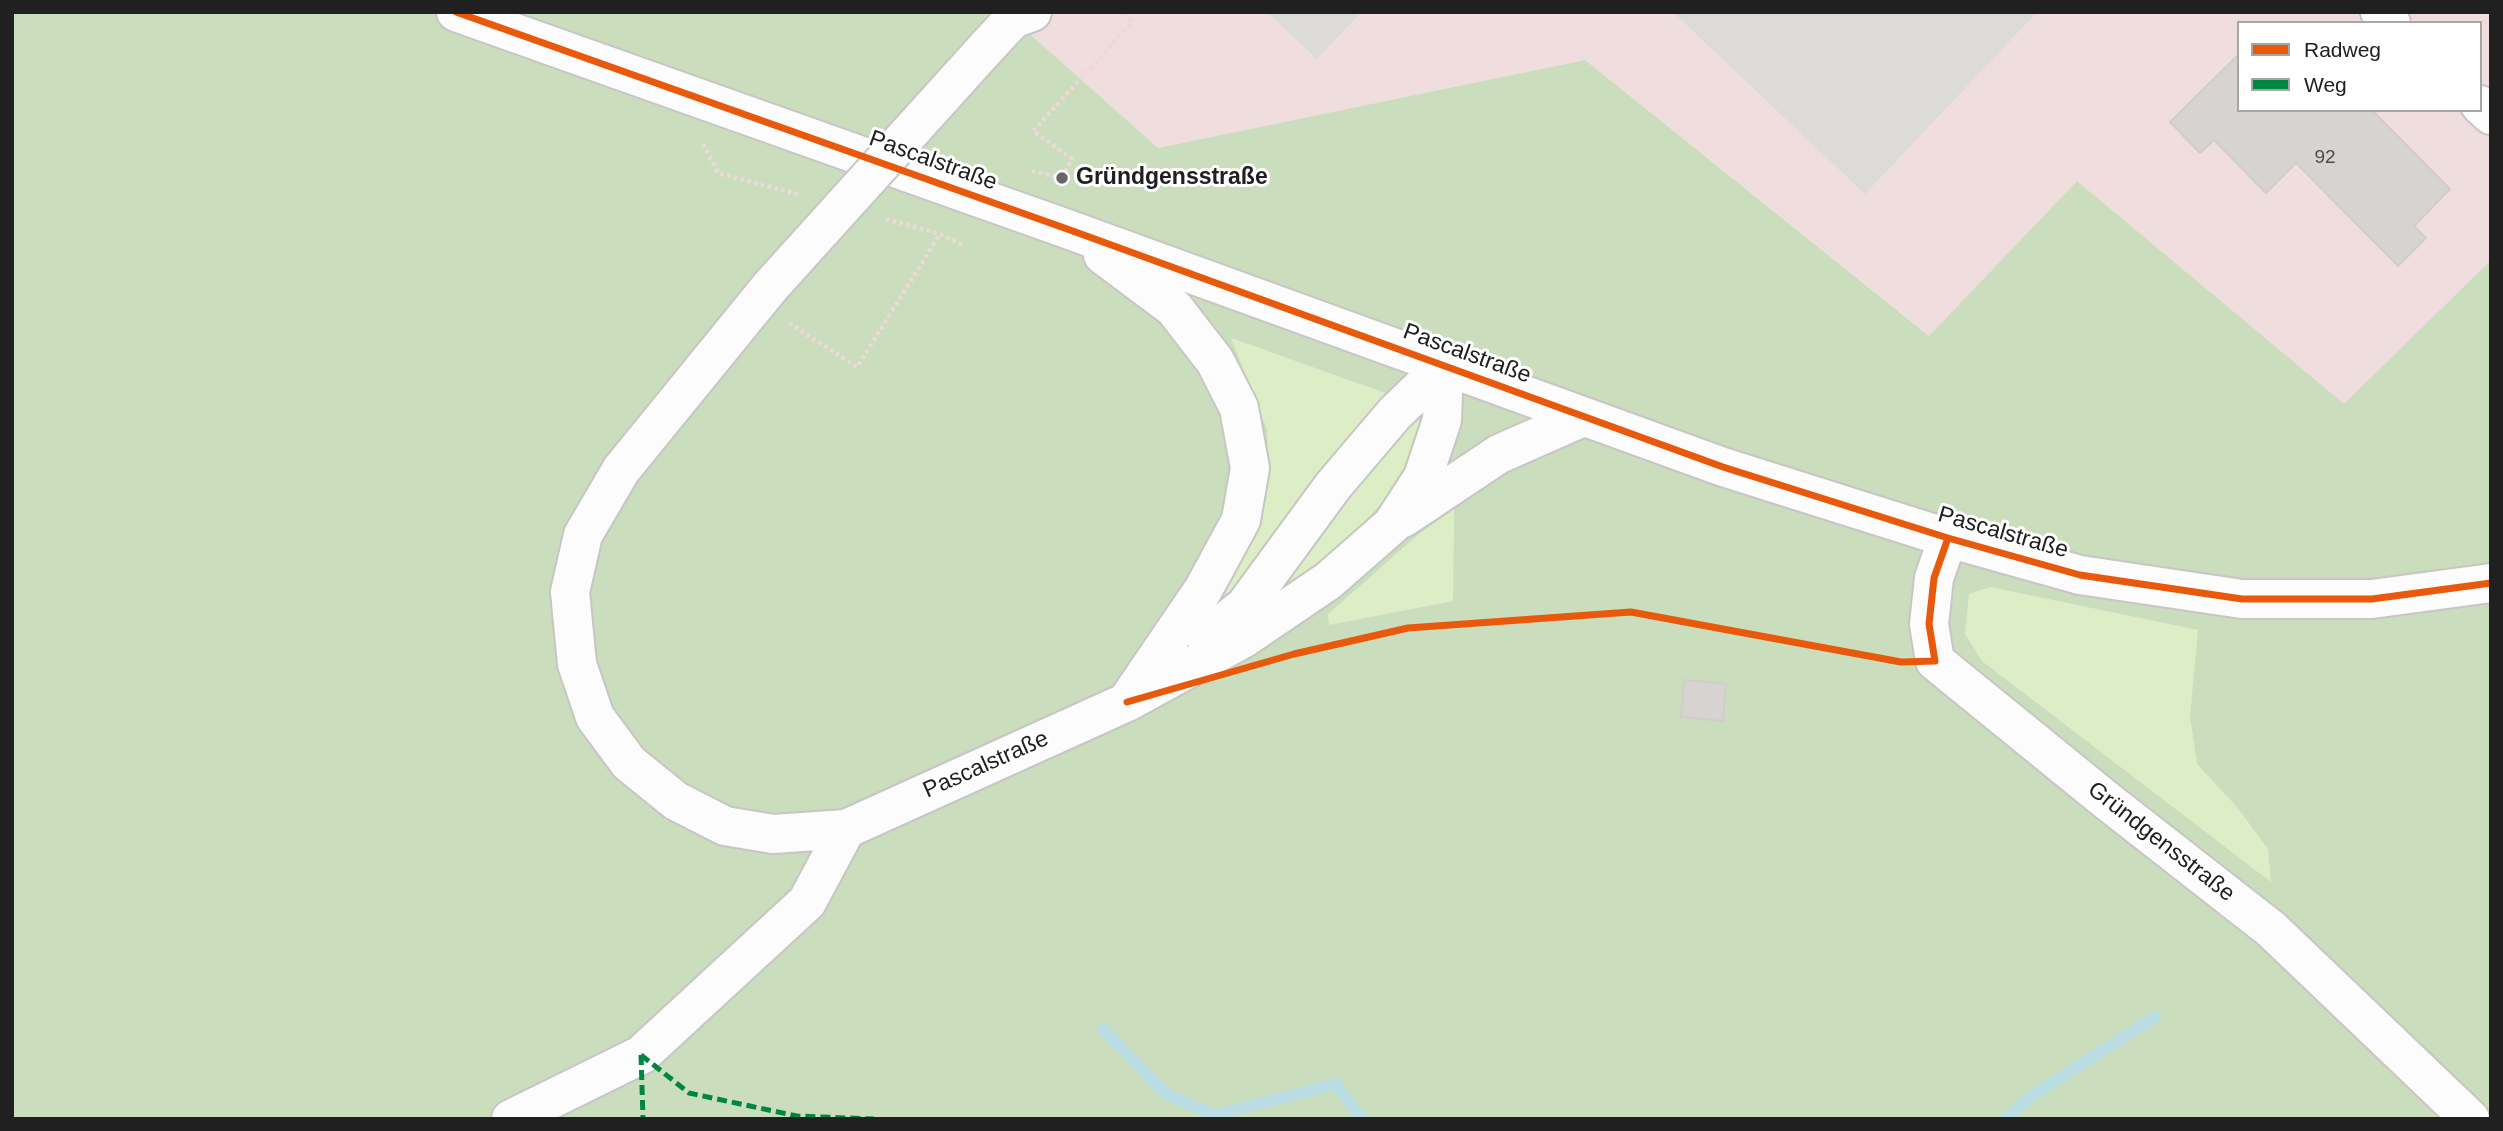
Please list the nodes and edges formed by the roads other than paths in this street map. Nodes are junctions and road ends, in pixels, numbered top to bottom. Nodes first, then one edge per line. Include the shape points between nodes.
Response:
1 (456, 12) edge
2 (1019, 14) edge
3 (1070, 230) junction
4 (1444, 366) junction
5 (1583, 417) junction
6 (1392, 525) junction
7 (1948, 538) junction
8 (2491, 583) edge
9 (1127, 702) junction
10 (846, 829) junction
11 (511, 1119) edge
12 (2470, 1119) edge

1 - 3 street, Pascalstraße
2 - 10 street, bridge via 763,295 621,470 583,535 570,592 577,664 595,717 629,762 676,801 725,826 773,834
3 - 4 street, Pascalstraße
3 - 9 street, Pascalstraße via 1174,308 1215,361 1239,408 1250,468 1241,520 1203,590
4 - 5 street, Pascalstraße
4 - 6 street, Pascalstraße via 1442,420 1423,477
4 - 9 street, Pascalstraße via 1395,413 1334,486 1245,606
5 - 6 street, Pascalstraße via 1499,454
5 - 7 street, Pascalstraße
6 - 9 street, Pascalstraße via 1328,581 1244,638
7 - 8 street, Pascalstraße via 2080,575 2242,599 2372,599
7 - 12 street, Gründgensstraße via 1934,578 1929,624 1935,661 2271,929
9 - 10 street, Pascalstraße
10 - 11 street via 807,902 641,1055

